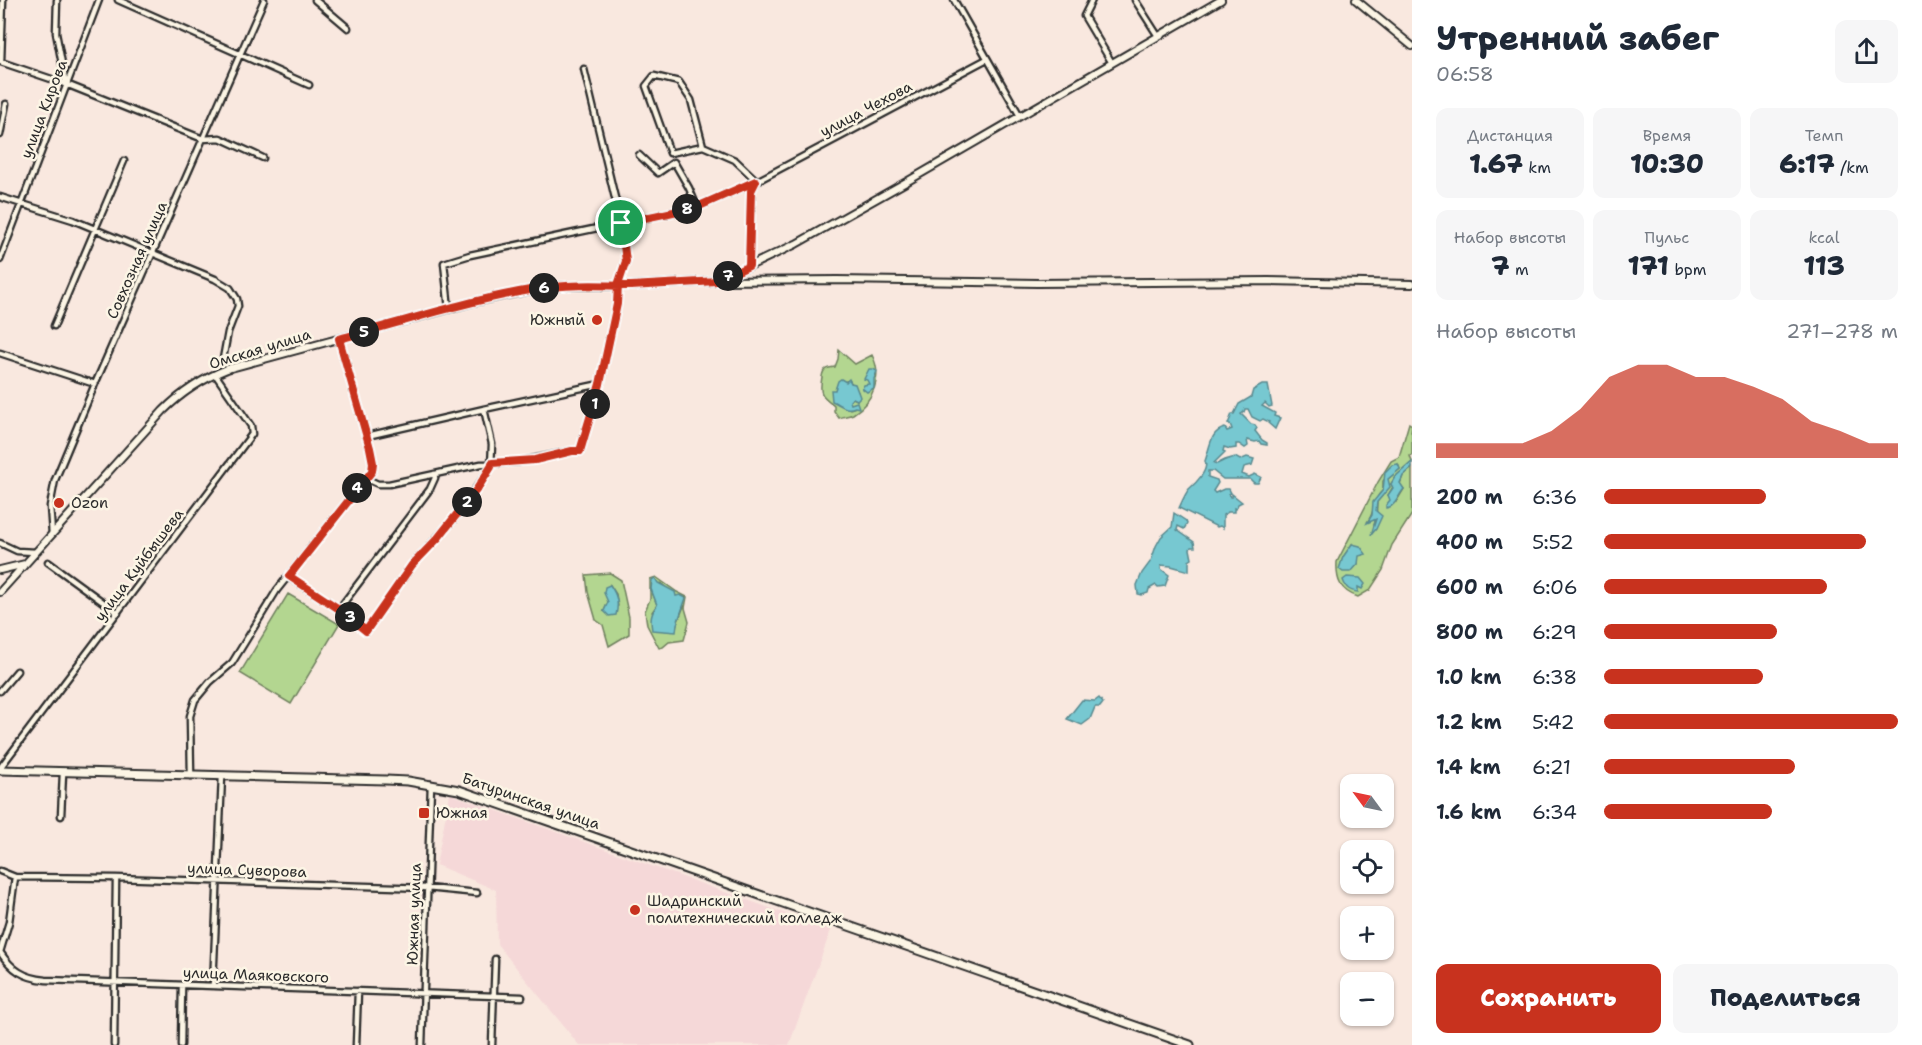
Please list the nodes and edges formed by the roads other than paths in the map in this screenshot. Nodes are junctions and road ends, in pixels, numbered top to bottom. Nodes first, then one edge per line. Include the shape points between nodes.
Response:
1 (3, 0) edge
2 (57, 0) edge
3 (99, 0) edge
4 (118, 0) edge
5 (264, 0) edge
6 (315, 0) edge
7 (954, 0) edge
8 (1092, 0) edge
9 (1135, 0) edge
10 (1221, 0) edge
11 (1356, 0) edge
12 (348, 28) dead end
13 (1158, 36) junction
14 (1412, 46) edge
15 (240, 54) junction
16 (987, 59) junction
17 (1112, 63) junction
18 (584, 69) dead end
19 (66, 84) junction
20 (309, 85) dead end
21 (6, 104) dead end
22 (1020, 116) junction
23 (0, 135) edge
24 (203, 139) junction
25 (703, 146) junction
26 (639, 155) dead end
27 (262, 158) dead end
28 (124, 160) dead end
29 (756, 181) junction
30 (0, 197) edge
31 (21, 204) junction
32 (697, 207) junction
33 (621, 223) junction
34 (96, 229) junction
35 (152, 254) junction
36 (0, 260) edge
37 (749, 266) junction
38 (717, 281) junction
39 (1412, 284) edge
40 (618, 285) junction
41 (449, 309) junction
42 (54, 326) dead end
43 (339, 339) junction
44 (0, 353) edge
45 (222, 360) dead end
46 (215, 374) junction
47 (95, 384) junction
48 (600, 384) junction
49 (484, 409) junction
50 (367, 436) junction
51 (492, 463) junction
52 (434, 474) junction
53 (367, 478) junction
54 (52, 534) junction
55 (0, 543) edge
56 (36, 552) junction
57 (48, 562) dead end
58 (25, 564) junction
59 (0, 570) edge
60 (289, 576) junction
61 (0, 592) edge
62 (339, 609) junction
63 (118, 613) junction
64 (17, 671) dead end
65 (0, 691) edge
66 (0, 769) edge
67 (63, 773) junction
68 (191, 776) junction
69 (222, 776) junction
70 (431, 784) junction
71 (60, 816) dead end
72 (0, 871) edge
73 (15, 877) junction
74 (116, 878) junction
75 (219, 881) junction
76 (428, 888) junction
77 (477, 893) dead end
78 (0, 952) edge
79 (495, 959) dead end
80 (114, 983) junction
81 (182, 985) junction
82 (213, 985) junction
83 (358, 991) junction
84 (424, 994) junction
85 (493, 996) junction
86 (522, 997) dead end
87 (114, 1045) edge
88 (181, 1045) edge
89 (356, 1045) edge
90 (422, 1045) edge
91 (492, 1045) edge
92 (1190, 1045) edge

1 - 19 street via 1,62
2 - 19 street via 56,33
3 - 19 street, улица Кирова
4 - 15 street
5 - 15 street, Совхозная улица
6 - 12 street
7 - 16 street
8 - 17 street via 1084,16
9 - 13 street
10 - 13 street
11 - 14 street
13 - 17 street
15 - 20 street
15 - 24 street, Совхозная улица
16 - 22 street
16 - 29 street, улица Чехова
17 - 22 street
18 - 33 street
19 - 24 street
19 - 31 street, улица Кирова
21 - 23 street
22 - 37 street via 796,244
24 - 27 street via 220,138
24 - 35 street, Совхозная улица
25 - 25 street via 670,153 646,86 654,76 679,82 691,100
25 - 29 street via 735,160
26 - 32 street via 658,173 674,162
28 - 34 street
29 - 32 street, улица Чехова
29 - 37 street via 751,191
30 - 31 street
31 - 34 street
31 - 36 street, улица Кирова
32 - 33 street, улица Чехова
33 - 40 street via 626,261
33 - 41 street, улица Чехова via 444,263
34 - 35 street
34 - 42 street
35 - 45 street via 215,279 234,293 238,306
35 - 47 street, Совхозная улица
37 - 38 street
38 - 39 street, Омская улица
38 - 40 street, Омская улица
40 - 41 street, Омская улица via 531,290
40 - 48 street
41 - 43 street, Омская улица
43 - 46 street, Омская улица
43 - 50 street
44 - 47 street
46 - 54 street, Омская улица via 173,401
46 - 63 street, улица Куйбышева via 252,426 252,434
47 - 54 street, Совхозная улица via 54,486 50,506
48 - 49 street
48 - 51 street via 580,451
49 - 50 street
49 - 51 street
50 - 53 street via 373,463
51 - 52 street
51 - 62 street via 477,489 412,565 366,631
52 - 53 street via 389,484
52 - 62 street via 430,489
53 - 60 street
54 - 56 street, Омская улица
55 - 56 street
56 - 58 street, Омская улица
57 - 63 street
58 - 59 street
58 - 61 street, Омская улица
60 - 62 street
60 - 68 street via 262,611 232,663 195,700 190,716
63 - 66 street, улица Куйбышева
64 - 65 street
66 - 67 main road, Батуринская улица
67 - 68 main road, Батуринская улица
67 - 71 street
68 - 69 main road, Батуринская улица
69 - 70 main road, Батуринская улица
69 - 75 street
70 - 76 street, Южная улица
70 - 92 main road, Батуринская улица via 473,794
72 - 73 street
73 - 74 street, улица Суворова
73 - 78 street
74 - 75 street, улица Суворова
74 - 80 street
75 - 76 street, улица Суворова
75 - 82 street
76 - 77 street, улица Суворова
76 - 84 street, Южная улица
78 - 80 street, улица Маяковского via 15,970 32,979
79 - 85 street
80 - 81 street, улица Маяковского
80 - 87 street
81 - 82 street, улица Маяковского
81 - 88 street
82 - 83 street, улица Маяковского
83 - 84 street, улица Маяковского
83 - 89 street
84 - 85 street, улица Маяковского
84 - 90 street, Южная улица
85 - 86 street, улица Маяковского
85 - 91 street

